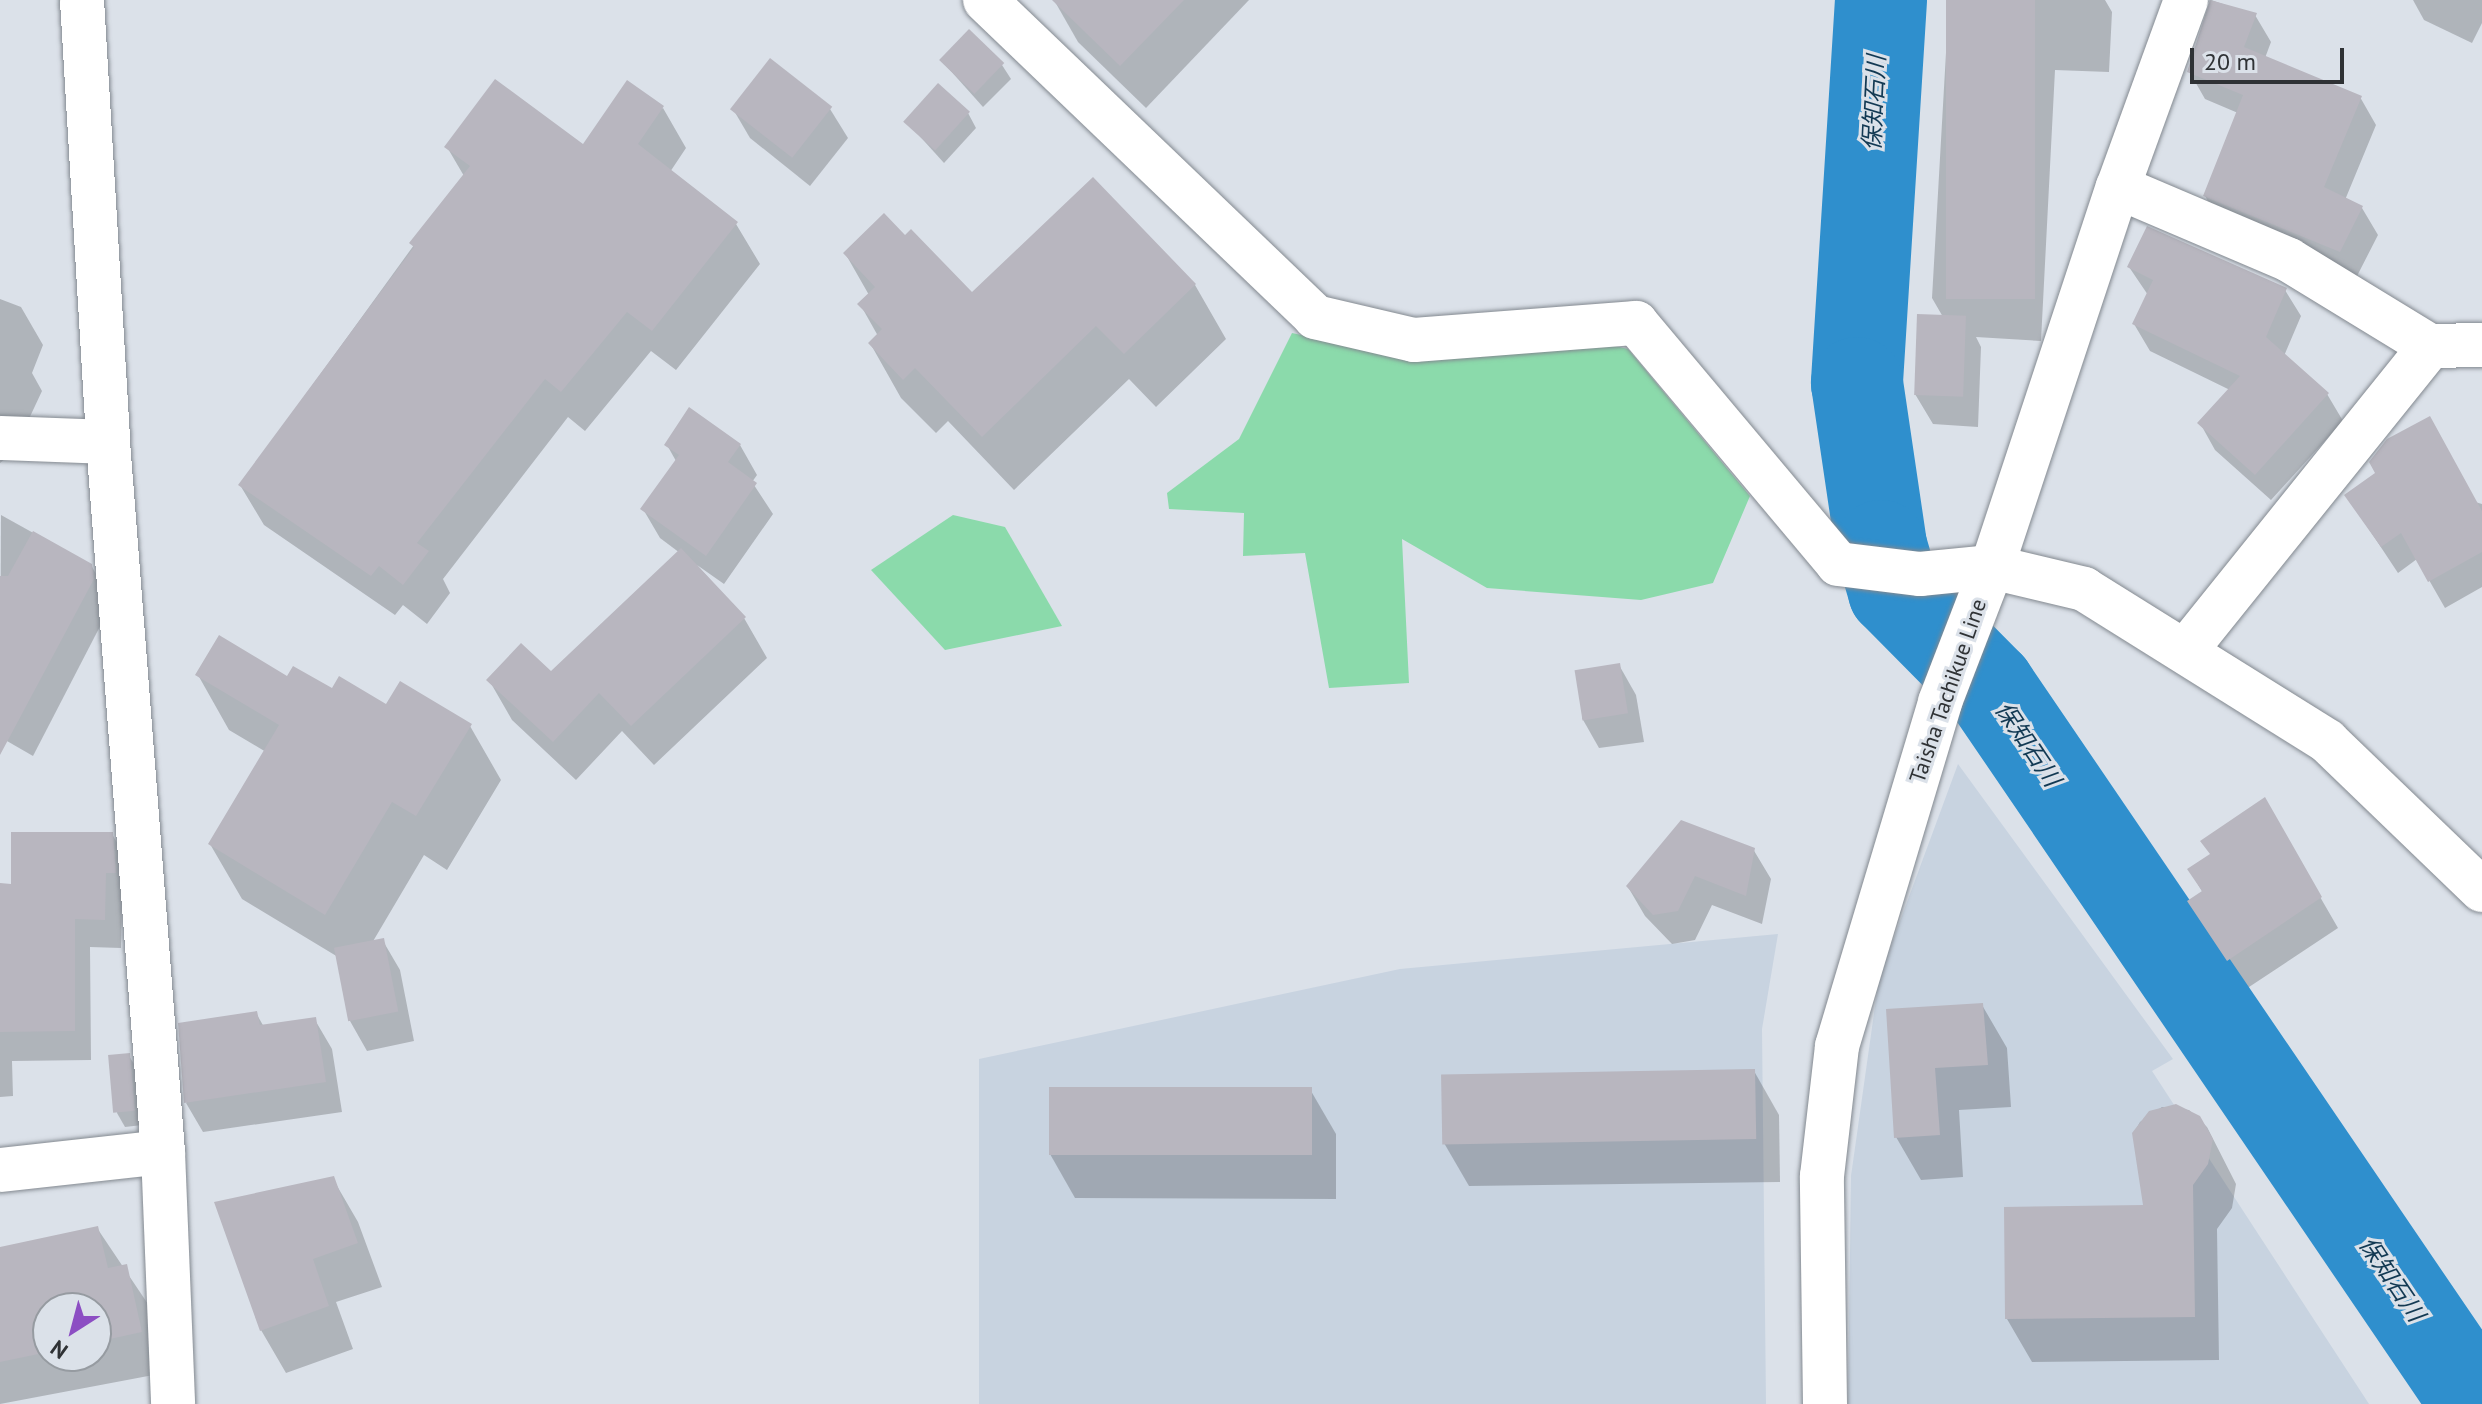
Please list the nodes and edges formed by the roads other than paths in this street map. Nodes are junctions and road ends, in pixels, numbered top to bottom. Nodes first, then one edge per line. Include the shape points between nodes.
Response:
1 (82, 0) edge
2 (985, 0) edge
3 (2186, 0) edge
4 (2118, 187) junction
5 (2482, 345) edge
6 (2430, 346) junction
7 (0, 438) edge
8 (108, 442) junction
9 (1992, 567) junction
10 (2186, 650) junction
11 (2482, 890) edge
12 (163, 1152) junction
13 (0, 1170) edge
14 (173, 1404) edge
15 (1825, 1404) edge

1 - 8 street
2 - 9 street via 1315,317 1414,340 1636,323 1838,564 1920,574
3 - 4 street, Taisha Tachikue Line
4 - 6 street via 2289,260
4 - 9 street, Taisha Tachikue Line
5 - 6 street
6 - 10 street
7 - 8 street
8 - 12 street
9 - 10 street via 2084,589
9 - 15 street, Taisha Tachikue Line via 1940,702 1837,1046 1822,1176
10 - 11 street via 2327,741
12 - 13 street
12 - 14 street

